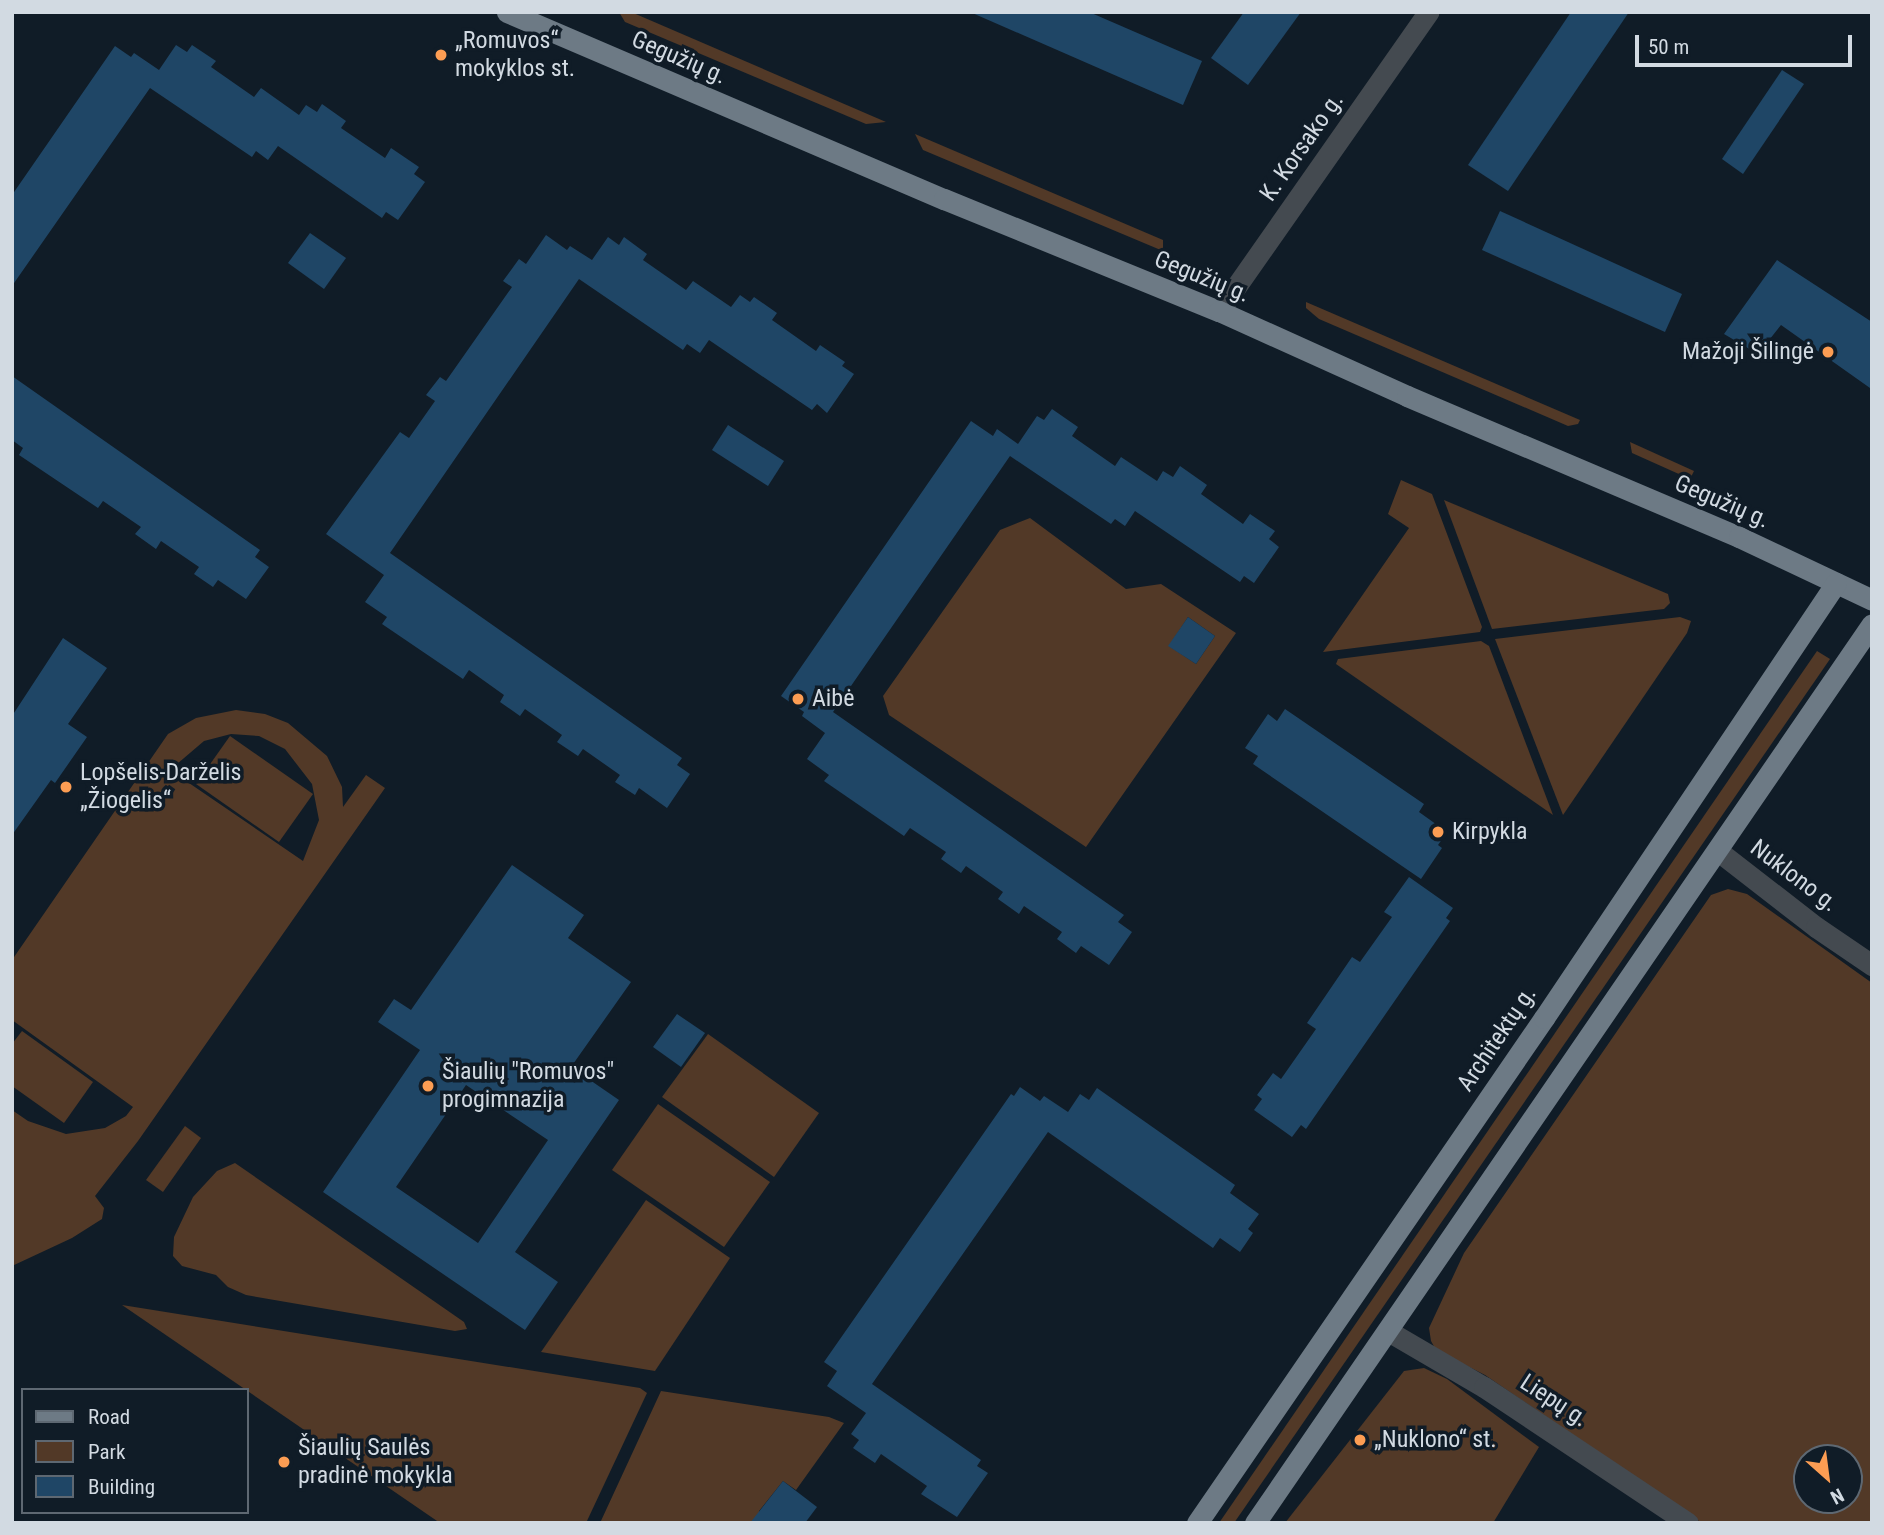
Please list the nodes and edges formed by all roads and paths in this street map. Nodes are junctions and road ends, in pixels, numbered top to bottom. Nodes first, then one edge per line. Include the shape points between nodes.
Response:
1 (507, 12) edge
2 (1429, 12) edge
3 (1219, 311) junction
4 (1836, 583) junction
5 (1872, 600) edge
6 (1872, 624) edge
7 (1718, 851) junction
8 (1872, 965) edge
9 (1388, 1331) junction
10 (1197, 1523) edge
11 (1255, 1523) edge
12 (1688, 1523) edge

1 - 3 main road, Gegužių g.
2 - 3 street, K. Korsako g.
3 - 4 main road, Gegužių g.
4 - 5 main road, Gegužių g.
4 - 10 main road, Architektų g.
6 - 7 main road
7 - 8 street, Nuklono g.
7 - 9 main road
9 - 11 main road
9 - 12 street, Liepų g. via 1484,1387

